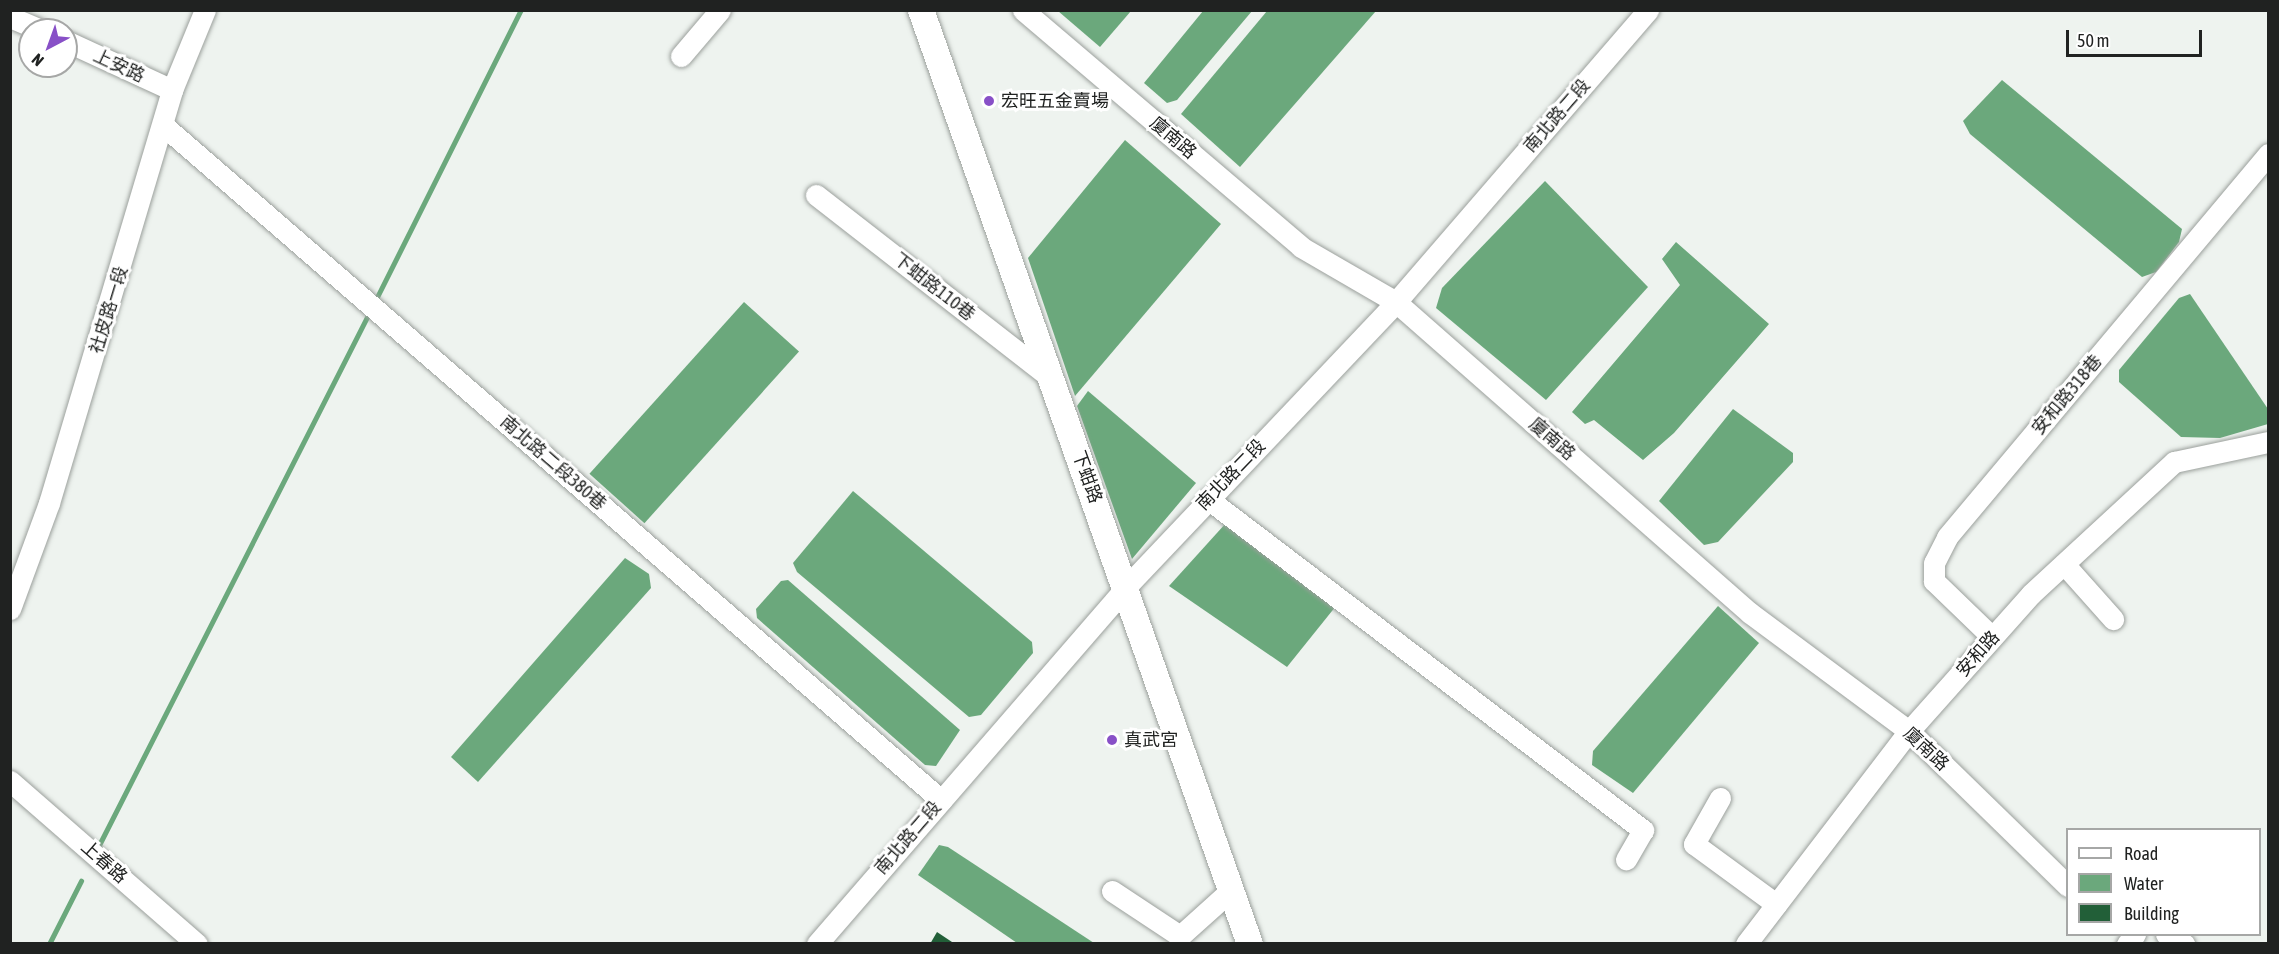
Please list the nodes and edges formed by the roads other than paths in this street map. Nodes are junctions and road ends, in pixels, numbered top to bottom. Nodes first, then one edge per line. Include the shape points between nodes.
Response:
1 (205, 10) edge
2 (720, 10) edge
3 (921, 10) edge
4 (1023, 10) edge
5 (1648, 10) edge
6 (78, 47) edge
7 (681, 56) dead end
8 (172, 90) junction
9 (164, 126) junction
10 (2268, 154) edge
11 (816, 195) dead end
12 (1396, 302) junction
13 (1052, 379) junction
14 (2268, 442) edge
15 (1208, 499) junction
16 (2064, 564) junction
17 (1125, 588) junction
18 (10, 609) edge
19 (2113, 619) dead end
20 (1992, 637) junction
21 (1909, 731) junction
22 (10, 781) edge
23 (1720, 798) dead end
24 (941, 800) junction
25 (1626, 860) dead end
26 (2066, 885) edge
27 (1231, 890) junction
28 (1112, 891) dead end
29 (1776, 904) junction
30 (2170, 936) edge
31 (197, 944) edge
32 (817, 944) edge
33 (1250, 944) edge
34 (1746, 944) edge
35 (2184, 944) edge

1 - 8 street, 社皮路一段
2 - 7 street
3 - 13 main road, 下蚶路
4 - 12 street, 廈南路 via 1301,247
5 - 12 street, 南北路二段
6 - 8 street, 上安路
8 - 9 street, 社皮路一段
9 - 18 street, 社皮路一段 via 49,503
9 - 24 street, 南北路二段380巷
10 - 20 street, 安和路318巷 via 1947,537 1934,563 1934,580
11 - 13 street, 下蚶路110巷
12 - 15 street, 南北路二段
12 - 21 street, 廈南路 via 1750,613
13 - 17 main road, 下蚶路
14 - 16 street, 安和路 via 2174,462
15 - 17 street, 南北路二段
15 - 25 street via 1643,830
16 - 19 street
16 - 20 street, 安和路
17 - 24 street, 南北路二段
17 - 27 main road, 下蚶路
20 - 21 street, 安和路
21 - 26 street, 廈南路
21 - 29 street, 安和路
22 - 31 street, 上春路
23 - 29 street via 1694,844
24 - 32 street, 南北路二段
27 - 28 street via 1180,936
27 - 33 main road, 下蚶路
29 - 34 street, 安和路
30 - 35 street

